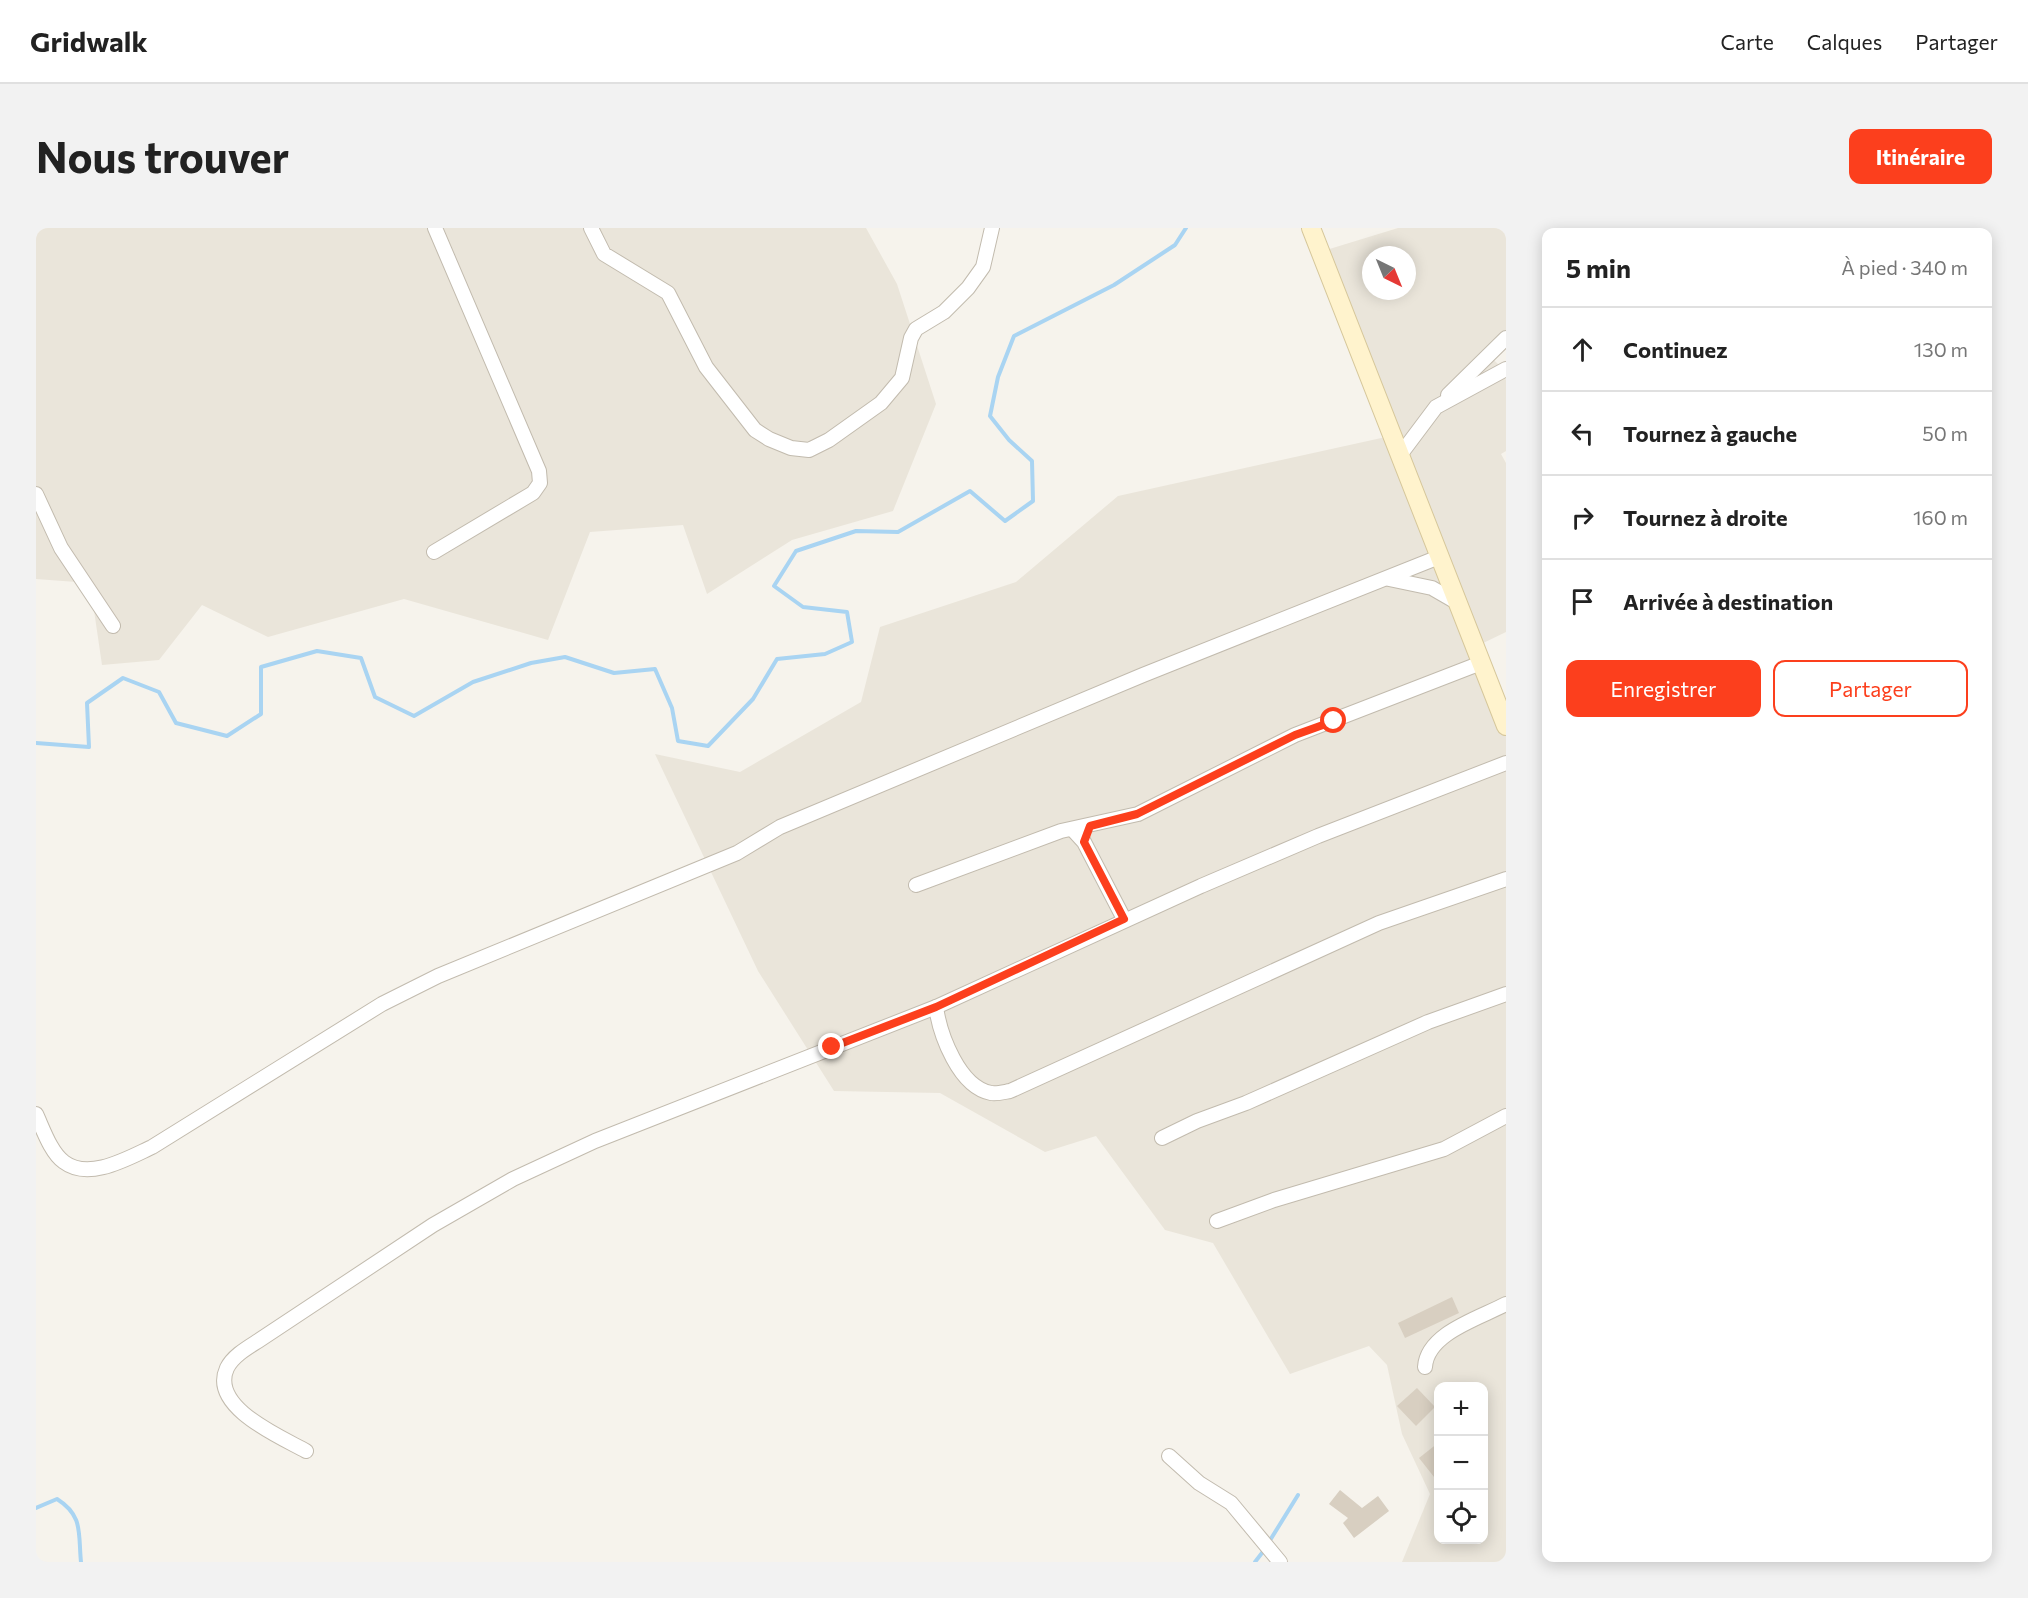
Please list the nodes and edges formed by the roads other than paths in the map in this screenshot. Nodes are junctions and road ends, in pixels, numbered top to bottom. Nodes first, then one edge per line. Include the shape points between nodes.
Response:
1 (435, 228) edge
2 (591, 228) edge
3 (992, 228) edge
4 (1311, 228) edge
5 (1506, 338) edge
6 (1506, 369) edge
7 (1436, 407) junction
8 (1400, 455) junction
9 (36, 494) edge
10 (434, 552) dead end
11 (1439, 557) junction
12 (1389, 579) junction
13 (1458, 603) junction
14 (113, 626) dead end
15 (1481, 663) junction
16 (1506, 726) edge
17 (1506, 763) edge
18 (1090, 826) junction
19 (1073, 830) junction
20 (1084, 842) junction
21 (1506, 879) edge
22 (916, 885) dead end
23 (1124, 919) junction
24 (1506, 994) edge
25 (936, 1007) junction
26 (36, 1114) edge
27 (1506, 1116) edge
28 (1162, 1138) dead end
29 (1217, 1221) dead end
30 (1506, 1304) edge
31 (1425, 1366) dead end
32 (306, 1451) dead end
33 (1170, 1456) dead end
34 (1280, 1562) edge

1 - 10 street via 539,471 540,483 533,493
2 - 3 street via 604,255 668,293 706,367 755,430 791,448 809,450 862,418 888,395 902,378 916,329 944,312 983,267
4 - 8 street
5 - 7 street
6 - 7 street
7 - 8 street
8 - 11 street
9 - 14 street via 61,548
11 - 12 street
11 - 13 street
12 - 13 street via 1432,588
12 - 26 street via 1143,675 780,827 737,853 438,976 382,1004 152,1147 124,1160 95,1169 64,1162
13 - 15 street
15 - 16 street
15 - 18 street via 1295,735 1137,814
17 - 23 street via 1318,836
18 - 19 street
18 - 20 street
19 - 20 street
19 - 22 street via 1061,831
20 - 23 street
21 - 25 street via 1379,923 1010,1091 993,1094 978,1089 963,1072 940,1030
23 - 25 street
24 - 28 street via 1428,1022
25 - 32 street via 595,1141 513,1179 433,1225 236,1356 223,1380 240,1411
27 - 29 street via 1444,1149
30 - 31 street via 1431,1346
33 - 34 street via 1199,1483 1231,1503

